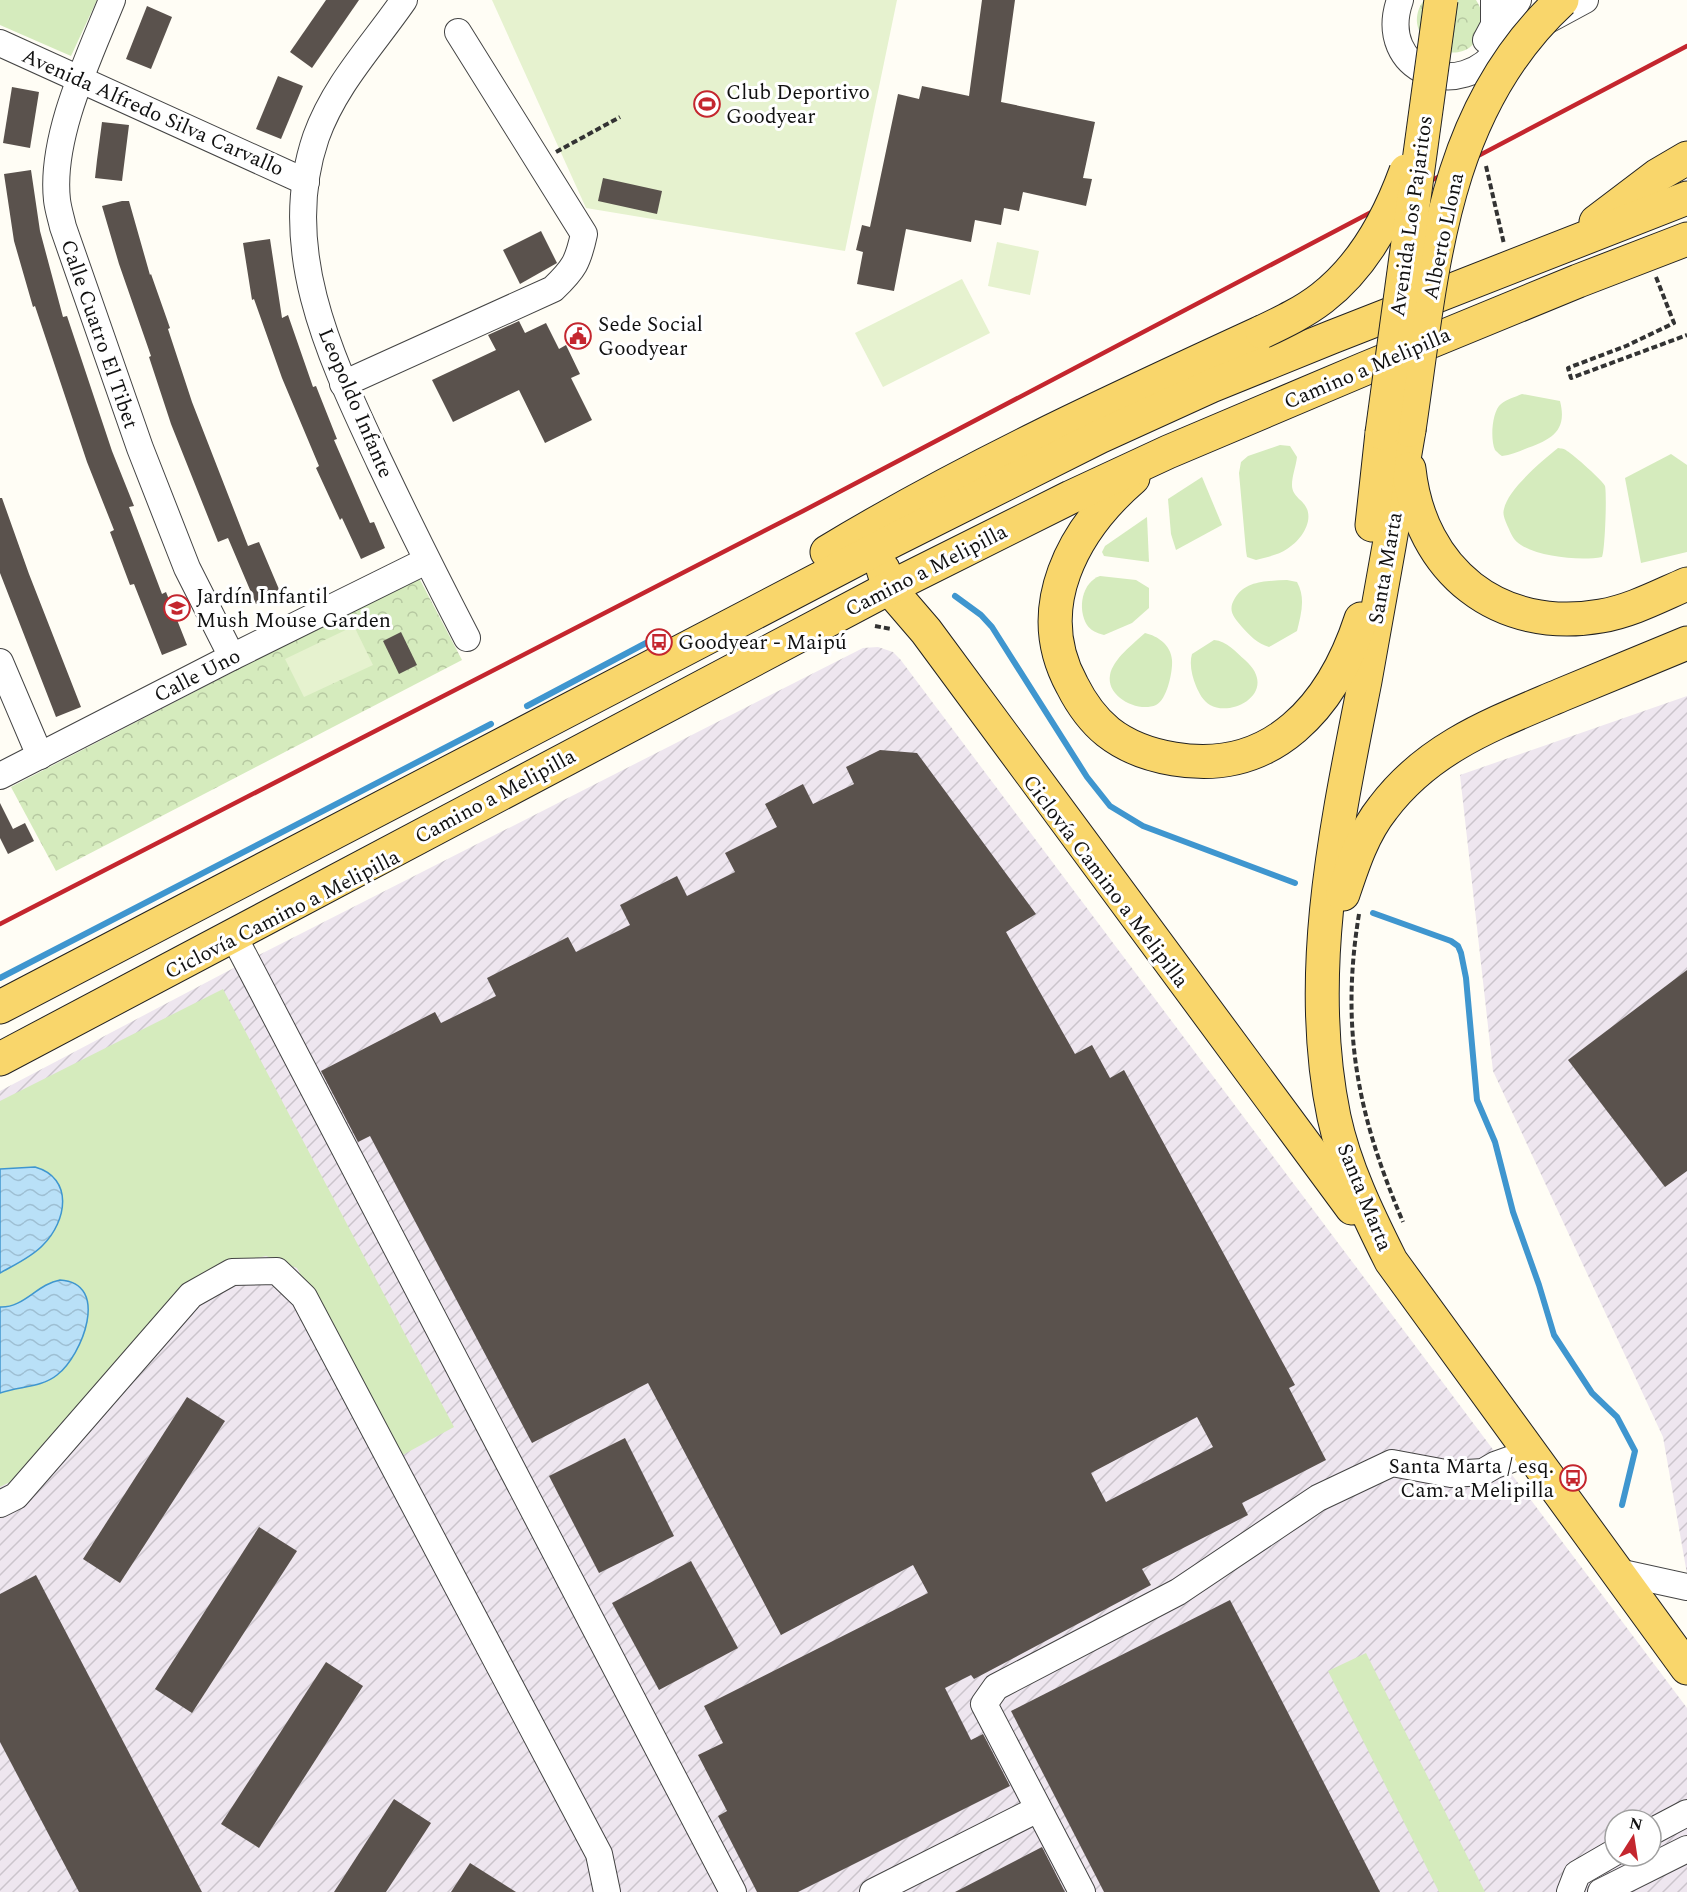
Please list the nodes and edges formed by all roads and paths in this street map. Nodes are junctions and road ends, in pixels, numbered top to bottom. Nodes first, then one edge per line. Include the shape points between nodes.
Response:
1 (112, 0) edge
2 (404, 0) edge
3 (1400, 0) edge
4 (1417, 0) edge
5 (1441, 0) edge
6 (1562, 0) edge
7 (1585, 0) edge
8 (1507, 14) edge
9 (458, 32) dead end
10 (0, 43) edge
11 (80, 79) junction
12 (1426, 106) junction
13 (620, 117) dead end
14 (1687, 158) edge
15 (539, 160) junction
16 (1687, 174) edge
17 (306, 182) junction
18 (1687, 198) edge
19 (1608, 213) junction
20 (1687, 239) edge
21 (1560, 248) junction
22 (1687, 262) edge
23 (1652, 268) junction
24 (1578, 281) junction
25 (1687, 335) edge
26 (343, 384) junction
27 (1395, 431) junction
28 (1168, 452) junction
29 (892, 541) junction
30 (426, 561) junction
31 (1687, 584) edge
32 (889, 588) junction
33 (1363, 611) junction
34 (873, 626) dead end
35 (723, 629) junction
36 (897, 632) dead end
37 (467, 638) dead end
38 (1687, 643) edge
39 (232, 657) junction
40 (0, 663) edge
41 (1360, 706) junction
42 (40, 756) junction
43 (0, 776) edge
44 (1360, 909) dead end
45 (234, 934) junction
46 (1323, 974) junction
47 (0, 1007) edge
48 (0, 1059) edge
49 (1406, 1230) dead end
50 (1391, 1260) junction
51 (1531, 1452) junction
52 (0, 1504) edge
53 (1618, 1572) junction
54 (1687, 1587) edge
55 (1687, 1668) edge
56 (1038, 1809) junction
57 (1687, 1813) edge
58 (1663, 1826) edge
59 (1687, 1849) edge
60 (1603, 1859) edge
61 (607, 1892) edge
62 (733, 1892) edge
63 (873, 1892) edge
64 (1082, 1892) edge
65 (1570, 1892) edge
66 (1601, 1892) edge

1 - 11 street, Calle Cuatro El Tibet
2 - 17 street, Leopoldo Infante via 334,98 316,138
3 - 8 street via 1394,22 1397,41 1407,58 1420,69 1443,75 1465,74 1482,65
4 - 8 street via 1410,18 1413,38 1423,52 1443,61 1470,55
5 - 12 main road, Avenida Los Pajaritos, bridge
6 - 27 main road, Alberto Llona, bridge via 1502,74 1460,159 1442,220
7 - 8 street
9 - 15 street
10 - 11 street, Avenida Alfredo Silva Carvallo
11 - 17 street, Avenida Alfredo Silva Carvallo
11 - 39 street, Calle Cuatro El Tibet via 63,132 57,169 57,199 63,227 140,448 187,568
12 - 27 main road, Avenida Los Pajaritos, bridge
12 - 35 main road, bridge via 1413,151 1383,222 1359,260 1322,298 1262,332 1098,408 894,511 808,563
13 - 15 path
14 - 19 main road
15 - 26 street via 584,234 571,272 554,289
16 - 19 main road
17 - 26 street, Leopoldo Infante via 303,231 309,282
18 - 21 main road, Camino a Melipilla
19 - 21 main road
20 - 24 main road, Camino a Melipilla
21 - 29 main road, Camino a Melipilla via 1164,407
22 - 23 main road
23 - 24 main road
23 - 25 path via 1674,323 1568,368 1571,378
24 - 28 main road, Camino a Melipilla
26 - 30 street, Leopoldo Infante
27 - 31 main road via 1424,530 1437,553 1453,573 1498,605 1537,616 1585,618 1627,610
27 - 33 main road, Santa Marta
27 - 41 main road, Santa Marta
28 - 32 main road, Camino a Melipilla
28 - 33 main road via 1132,478 1101,508 1078,542 1058,592 1055,631 1062,663 1082,704 1107,731 1141,751 1190,762 1233,759 1258,751 1291,732 1317,705 1348,655
29 - 32 main road via 883,564
29 - 35 main road, Camino a Melipilla
30 - 37 street, Leopoldo Infante
30 - 39 street, Calle Uno
32 - 45 main road, Camino a Melipilla
32 - 50 main road via 926,631
33 - 41 main road, Santa Marta
34 - 36 path
35 - 47 main road, Camino a Melipilla
38 - 46 main road via 1480,730 1413,775 1382,809 1359,848 1342,896
39 - 42 street, Calle Uno
40 - 42 street
41 - 46 main road, Santa Marta via 1333,859
42 - 43 street, Calle Uno
44 - 49 path via 1351,990 1357,1077 1376,1152
45 - 48 main road, Camino a Melipilla
45 - 62 street
46 - 50 main road, Santa Marta via 1325,1057 1334,1118 1362,1201
50 - 51 main road, Santa Marta
51 - 53 main road, Santa Marta
51 - 56 street via 1483,1472 1451,1474 1392,1463 1318,1497 1178,1592 996,1687 984,1704
52 - 61 street via 16,1496 191,1295 232,1272 277,1271 304,1297 599,1854
53 - 54 street
53 - 55 main road, Santa Marta
56 - 63 street
56 - 64 street
57 - 58 street
59 - 66 street
60 - 65 street via 1577,1874

